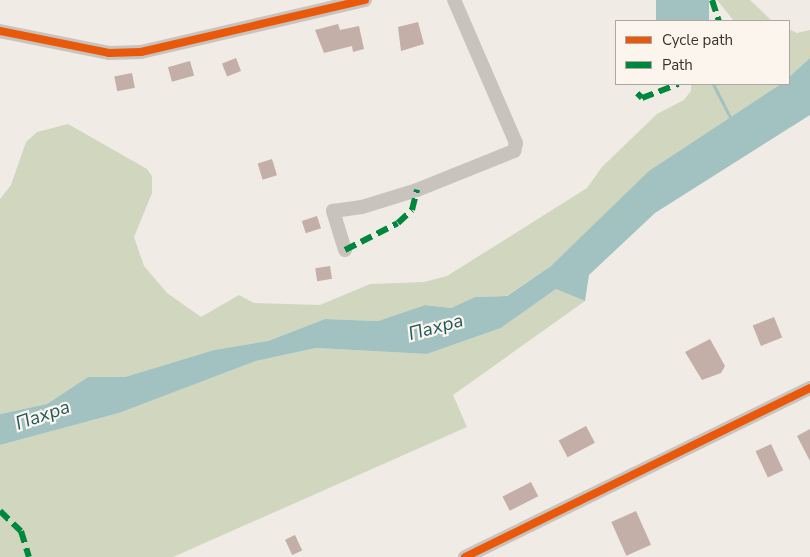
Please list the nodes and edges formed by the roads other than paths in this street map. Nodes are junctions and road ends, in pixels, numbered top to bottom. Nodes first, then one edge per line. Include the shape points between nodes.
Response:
1 (365, 0) edge
2 (454, 0) edge
3 (0, 31) edge
4 (345, 250) dead end
5 (810, 388) edge
6 (465, 557) edge

1 - 3 street via 141,52 109,53
2 - 4 street via 516,144 514,151 417,190 362,207 333,211
5 - 6 street

